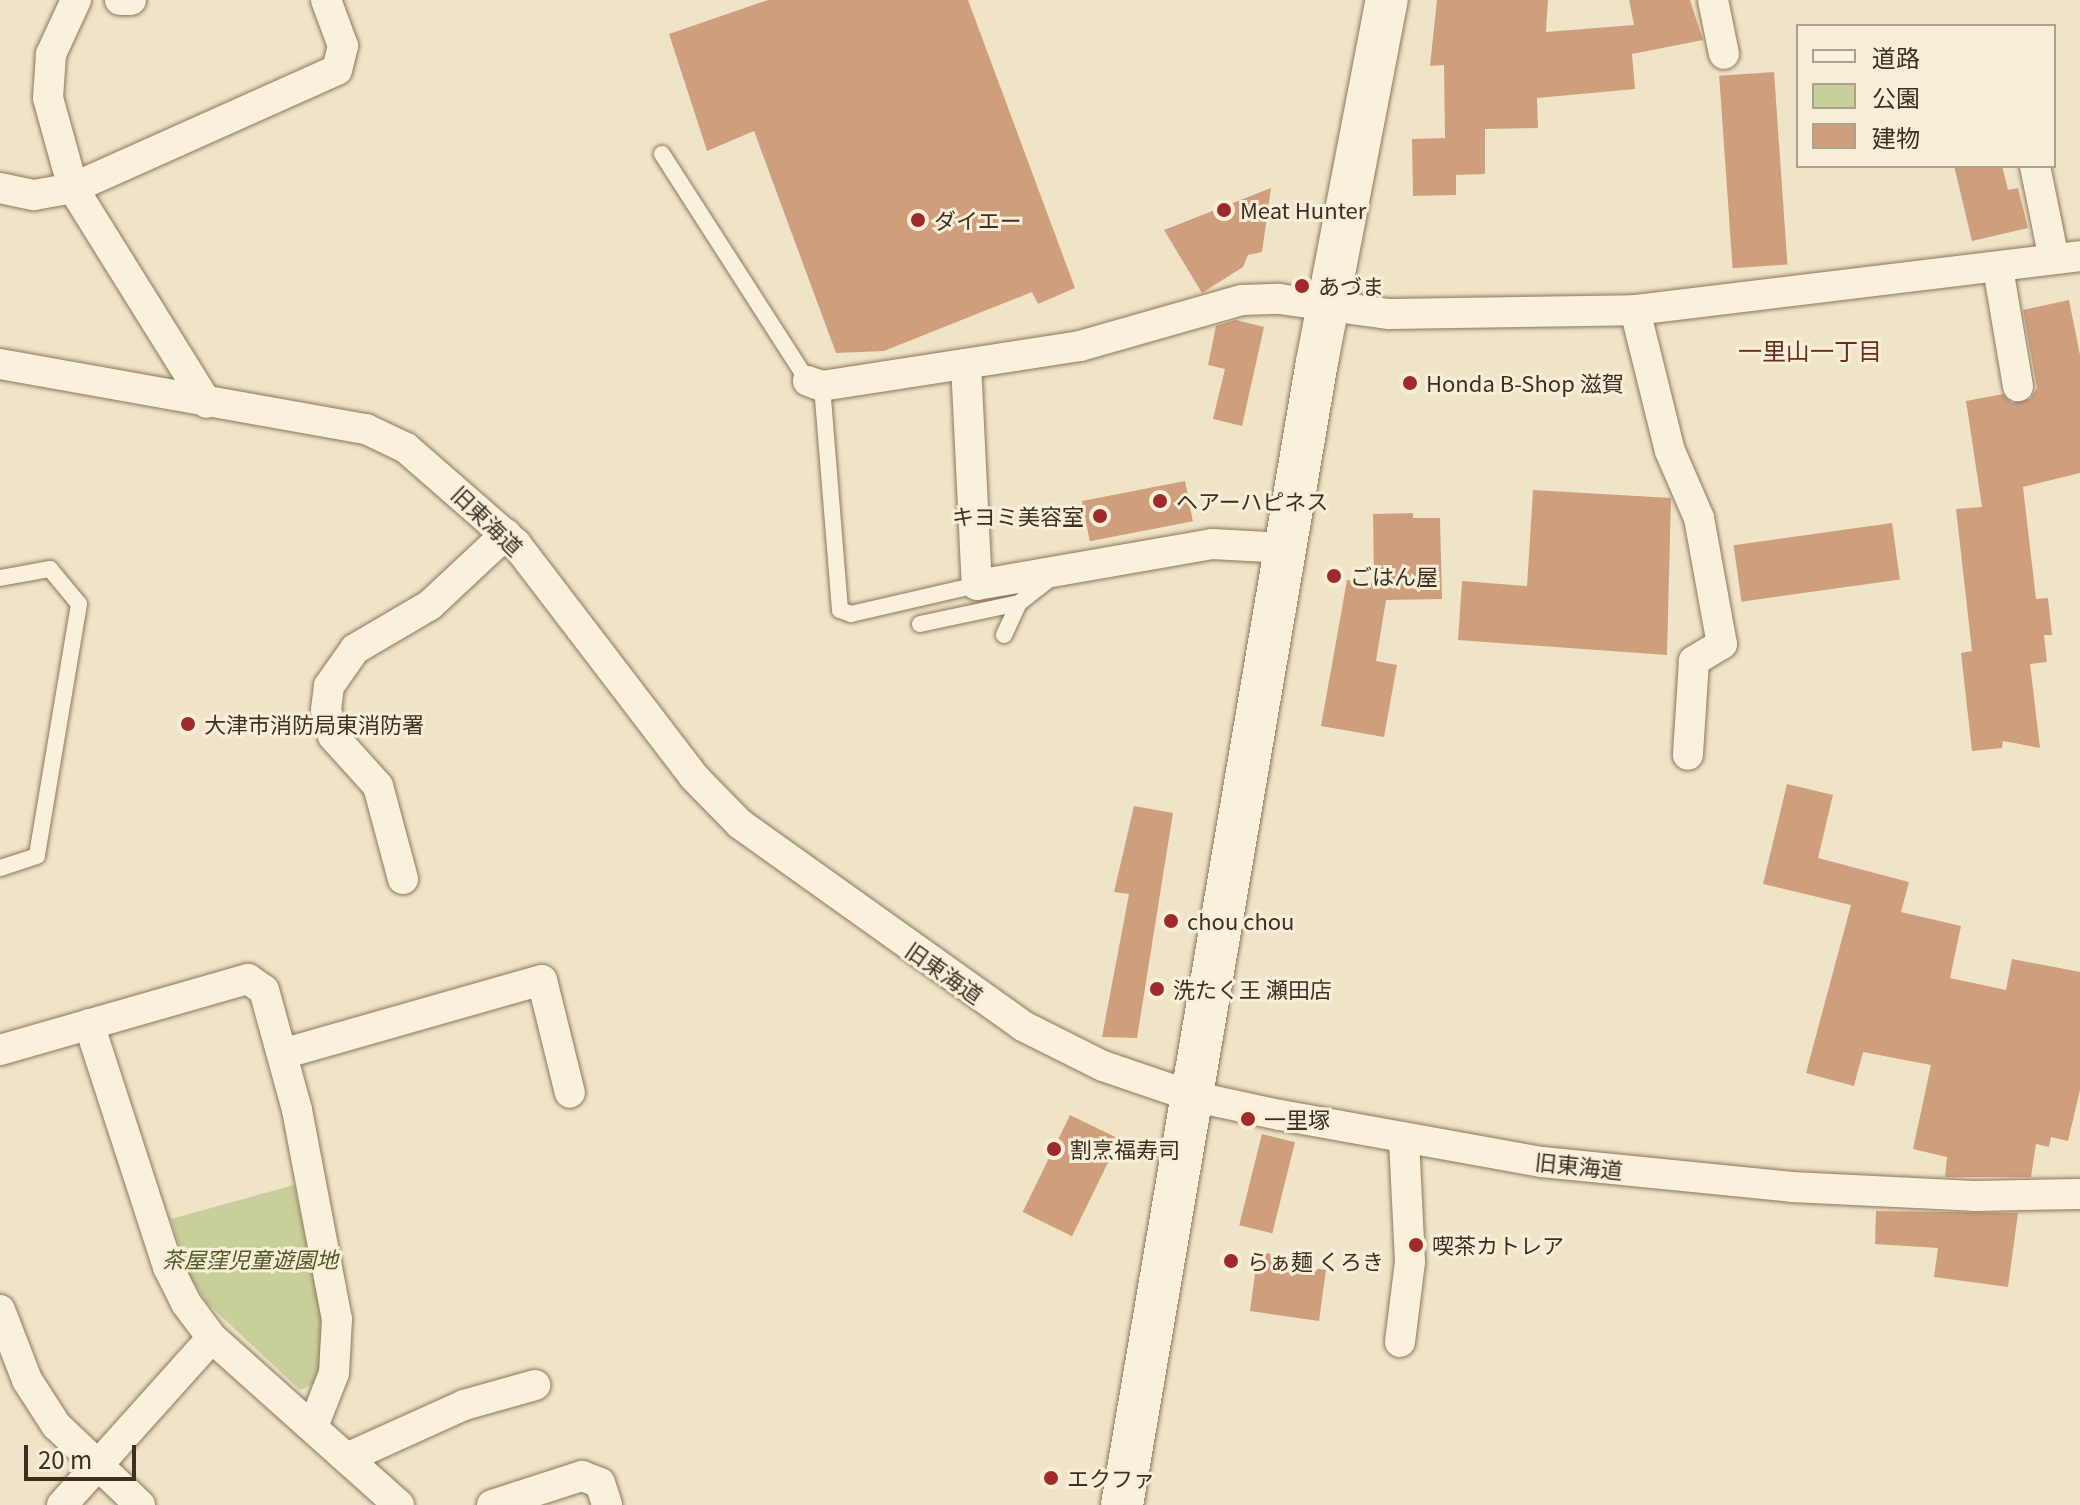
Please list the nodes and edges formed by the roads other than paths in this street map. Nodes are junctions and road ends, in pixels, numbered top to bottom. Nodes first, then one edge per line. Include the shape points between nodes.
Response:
1 (76, 0) edge
2 (120, 0) edge
3 (131, 0) edge
4 (326, 0) edge
5 (1387, 0) edge
6 (1713, 0) edge
7 (1724, 54) dead end
8 (662, 154) dead end
9 (2036, 168) edge
10 (0, 188) edge
11 (73, 188) junction
12 (2067, 257) edge
13 (1998, 268) junction
14 (1327, 306) junction
15 (1635, 310) junction
16 (0, 364) edge
17 (966, 364) junction
18 (815, 384) junction
19 (2018, 386) dead end
20 (207, 403) junction
21 (506, 534) junction
22 (1286, 548) junction
23 (1061, 570) junction
24 (0, 578) edge
25 (977, 585) junction
26 (1019, 603) junction
27 (920, 624) dead end
28 (1004, 635) dead end
29 (1688, 755) dead end
30 (0, 868) edge
31 (403, 879) dead end
32 (89, 1024) junction
33 (0, 1050) edge
34 (282, 1054) junction
35 (570, 1093) dead end
36 (1191, 1096) junction
37 (1404, 1138) junction
38 (2080, 1194) edge
39 (0, 1310) edge
40 (212, 1338) junction
41 (1400, 1342) dead end
42 (535, 1385) dead end
43 (314, 1424) junction
44 (349, 1457) junction
45 (99, 1466) junction
46 (62, 1505) edge
47 (140, 1505) edge
48 (399, 1505) edge
49 (492, 1505) edge
50 (607, 1505) edge
51 (1122, 1505) edge

1 - 11 street via 51,54 48,98
2 - 3 street
4 - 11 street via 343,46 337,70
5 - 14 street
6 - 7 street
8 - 18 lane
9 - 12 street
10 - 11 street via 34,195
11 - 20 street
12 - 13 street
13 - 15 street
13 - 19 street
14 - 15 street via 1389,314
14 - 17 street via 1242,300 1080,346
14 - 22 street
15 - 29 street via 1670,451 1699,518 1722,644 1694,661
16 - 20 street, 旧東海道
17 - 18 street
17 - 25 street
18 - 25 lane via 840,610 851,614
20 - 21 street, 旧東海道 via 366,429 406,448
21 - 31 street via 430,605 355,649 329,686 326,710 333,736 378,786
21 - 36 street, 旧東海道 via 570,610 694,777 740,824 1023,1026 1103,1066
22 - 23 street via 1212,544
22 - 36 street
23 - 25 street
23 - 26 lane
24 - 30 lane via 50,569 79,604 37,856
26 - 27 lane
26 - 28 lane
32 - 33 street
32 - 34 street via 248,979 264,990
32 - 40 street via 168,1267
34 - 35 street via 542,980
34 - 43 street via 337,1319 334,1373
36 - 37 street, 旧東海道
36 - 51 street
37 - 38 street, 旧東海道 via 1542,1162 1792,1187 1974,1196
37 - 41 street via 1410,1262
39 - 45 street via 27,1380 56,1425
40 - 43 street
40 - 45 street
42 - 44 street via 464,1405
43 - 44 street
44 - 48 street
45 - 46 street
45 - 47 street
49 - 50 street via 582,1476 600,1483

